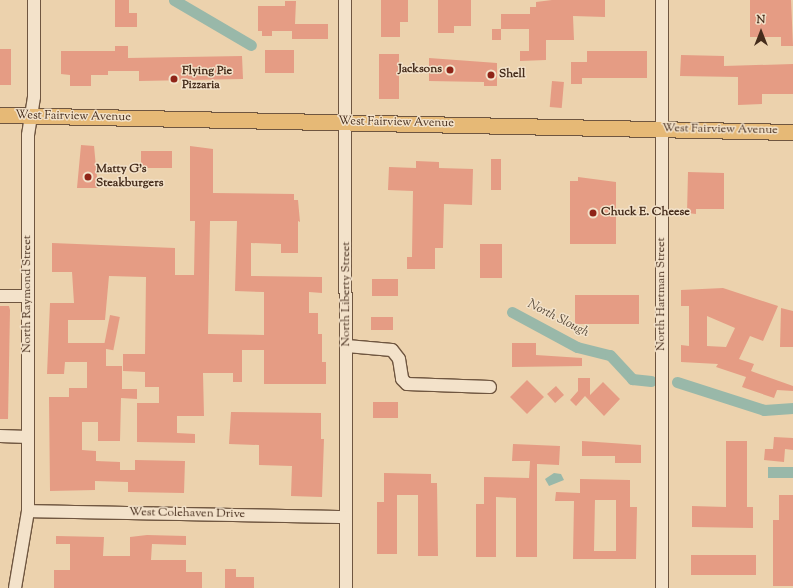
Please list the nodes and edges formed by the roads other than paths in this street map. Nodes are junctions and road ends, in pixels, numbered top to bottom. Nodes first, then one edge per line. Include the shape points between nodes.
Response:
1 (34, 0) edge
2 (345, 0) edge
3 (662, 0) edge
4 (0, 115) edge
5 (31, 116) junction
6 (345, 122) junction
7 (662, 129) junction
8 (793, 132) edge
9 (0, 296) edge
10 (28, 296) junction
11 (346, 346) junction
12 (490, 387) dead end
13 (0, 436) edge
14 (28, 437) junction
15 (28, 511) junction
16 (346, 517) junction
17 (15, 588) edge
18 (346, 588) edge
19 (662, 588) edge

1 - 5 street, North Raymond Street
2 - 6 street, North Liberty Street
3 - 7 street, North Hartman Street
4 - 5 main road, West Fairview Avenue
5 - 6 main road, West Fairview Avenue
5 - 10 street, North Raymond Street via 28,135
6 - 7 main road, West Fairview Avenue
6 - 11 street, North Liberty Street
7 - 8 main road, West Fairview Avenue
7 - 19 street, North Hartman Street
9 - 10 street
10 - 14 street, North Raymond Street
11 - 12 street via 392,350 399,359 402,379 407,384
11 - 16 street, North Liberty Street
13 - 14 street
14 - 15 street, North Raymond Street
15 - 16 street, West Colehaven Drive
15 - 17 street, North Raymond Street
16 - 18 street, North Liberty Street

